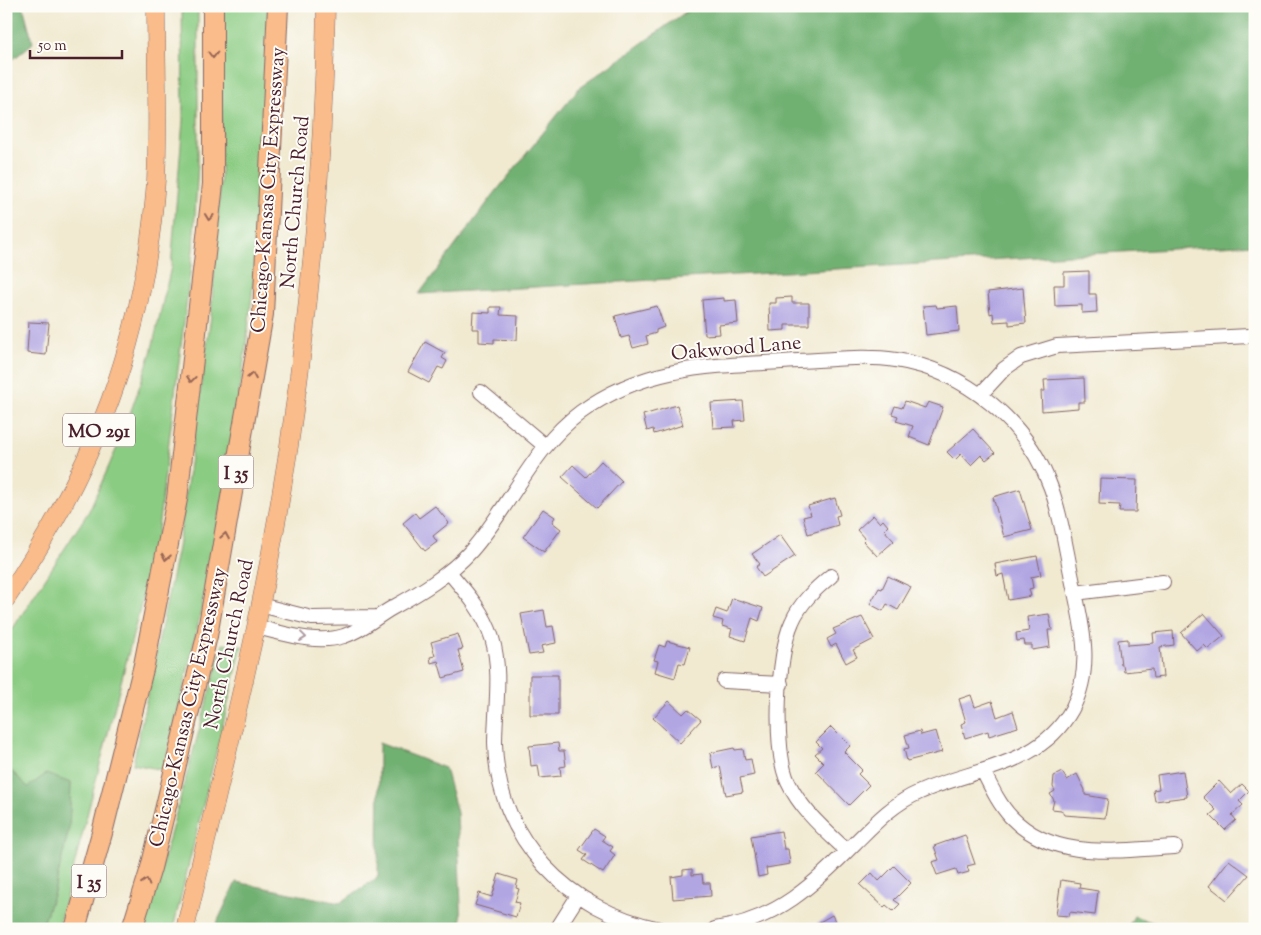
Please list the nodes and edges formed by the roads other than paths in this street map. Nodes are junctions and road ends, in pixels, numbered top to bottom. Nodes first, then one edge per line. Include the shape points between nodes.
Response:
1 (156, 6) edge
2 (214, 6) edge
3 (278, 6) edge
4 (326, 6) edge
5 (1249, 336) dead end
6 (481, 392) dead end
7 (980, 395) junction
8 (545, 446) junction
9 (449, 572) junction
10 (830, 576) dead end
11 (1163, 582) dead end
12 (1075, 593) junction
13 (6, 598) edge
14 (260, 605) junction
15 (376, 617) junction
16 (256, 627) junction
17 (724, 681) dead end
18 (781, 684) junction
19 (983, 771) junction
20 (1175, 847) dead end
21 (847, 851) junction
22 (578, 896) junction
23 (75, 929) edge
24 (132, 929) edge
25 (185, 929) edge
26 (557, 929) edge
27 (660, 929) edge
28 (715, 929) edge

1 - 13 main road, MO 291 via 156,179 150,244 132,338 109,406 79,476 34,558
2 -> 23 highway, I 35 via 213,184 177,499 144,665
24 -> 3 highway, Chicago-Kansas City Expressway / I 35 via 207,636 263,314
4 - 14 main road, North Church Road via 322,132 312,263 292,430
5 - 7 street via 1056,346 1021,358 1004,369
6 - 8 street
7 - 8 street, Oakwood Lane via 938,372 895,360 860,358 689,368 618,389 578,415
7 - 12 street, Oakwood Lane via 1012,422 1038,459 1057,507
8 - 9 street, Oakwood Lane via 487,530
9 - 15 street, Oakwood Lane
9 - 22 street via 476,604 492,638 496,671 497,765 517,828 544,867
10 - 18 street via 815,589 792,621 781,659
11 - 12 street
12 - 19 street, Oakwood Lane via 1085,660 1083,680 1071,711 1060,727 1033,751
14 - 15 street, Oakwood Lane via 312,618
14 - 16 main road, North Church Road
16 -> 15 street, Oakwood Lane via 321,639 342,637
16 - 25 main road, North Church Road
17 - 18 street
18 - 21 street via 779,746 787,780 806,812
19 - 20 street via 1010,816 1037,837 1056,845 1091,850
19 - 21 street, Oakwood Lane via 932,787 899,803
21 - 28 street, Oakwood Lane via 790,902 750,920
22 - 26 street
22 - 27 street via 619,918

